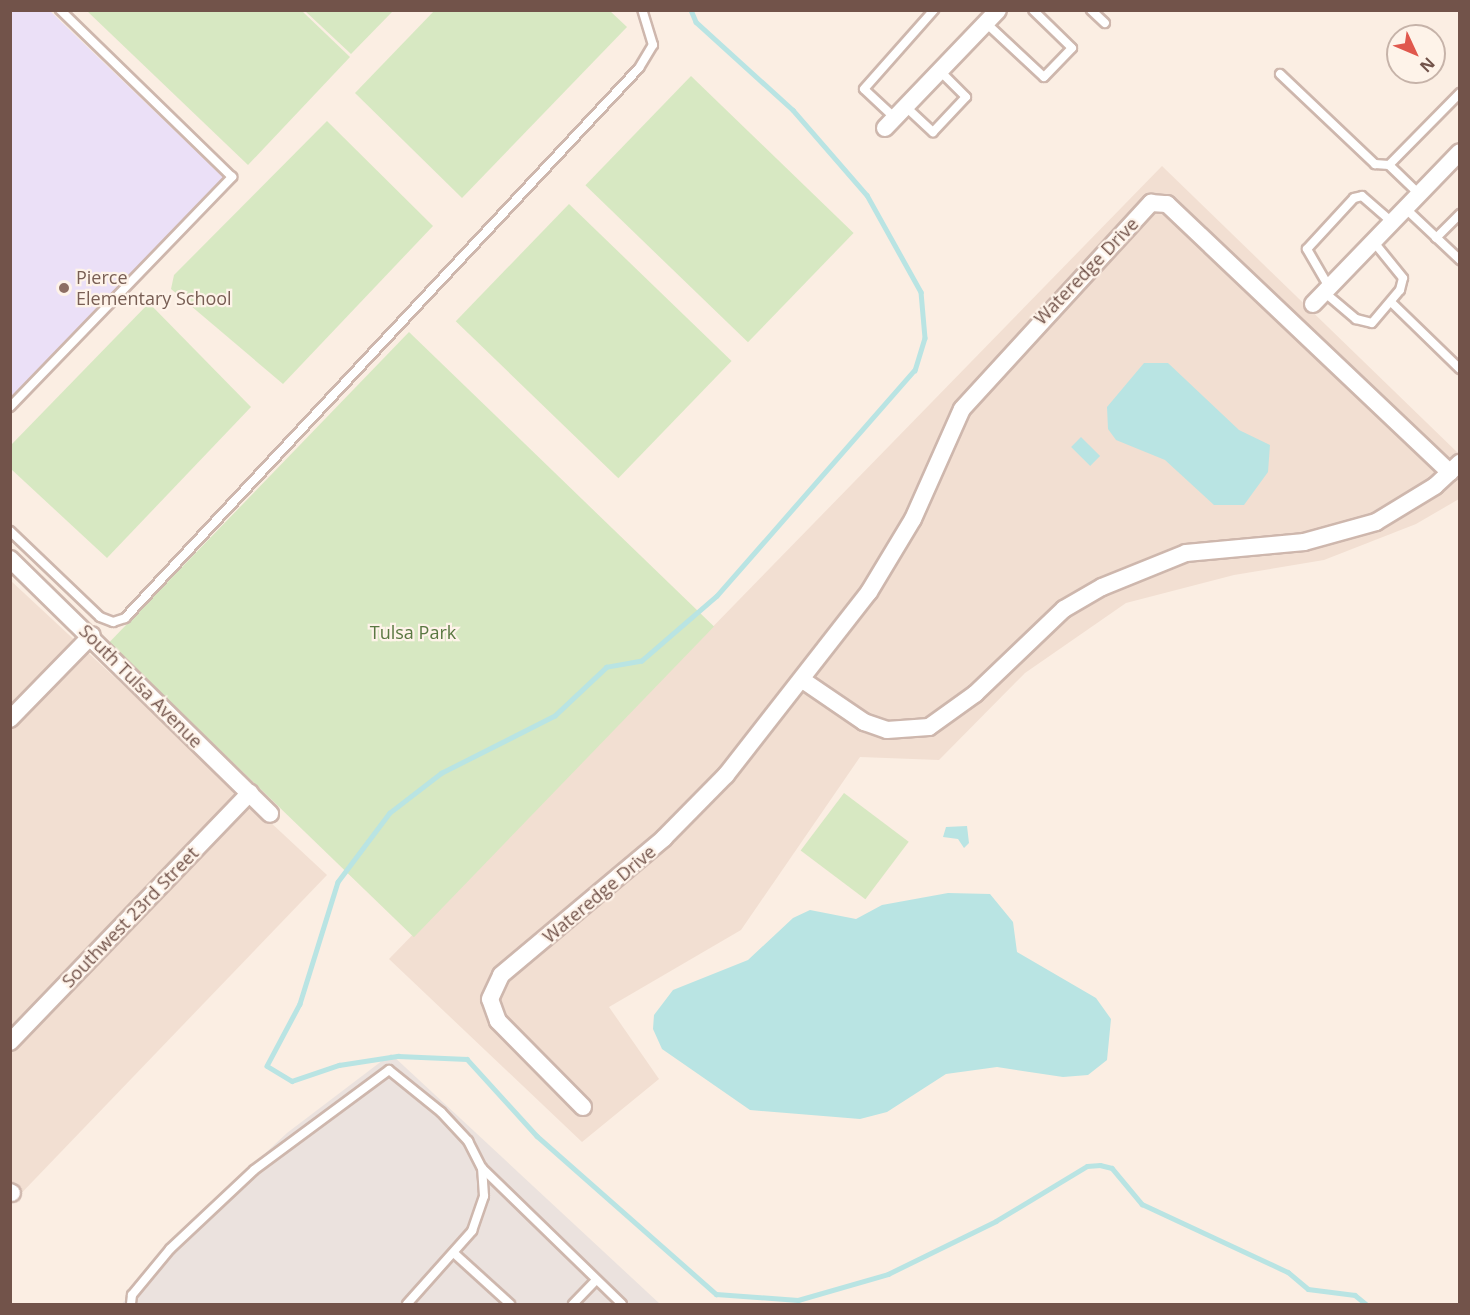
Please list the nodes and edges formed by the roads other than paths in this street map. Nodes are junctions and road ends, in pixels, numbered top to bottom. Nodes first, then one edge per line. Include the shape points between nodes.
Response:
1 (60, 10) edge
2 (642, 10) edge
3 (934, 10) edge
4 (1033, 10) edge
5 (1091, 10) edge
6 (992, 17) edge
7 (1105, 23) dead end
8 (940, 71) junction
9 (1280, 74) dead end
10 (1460, 93) edge
11 (895, 118) junction
12 (1460, 152) edge
13 (1389, 165) junction
14 (1419, 194) junction
15 (1406, 208) junction
16 (1460, 214) edge
17 (1392, 222) junction
18 (1437, 238) junction
19 (1373, 241) junction
20 (1460, 260) edge
21 (1322, 294) junction
22 (1391, 302) junction
23 (1460, 369) edge
24 (10, 407) edge
25 (1455, 468) edge
26 (10, 531) edge
27 (10, 559) edge
28 (92, 635) junction
29 (804, 681) junction
30 (10, 719) edge
31 (250, 793) junction
32 (270, 814) dead end
33 (10, 1042) edge
34 (583, 1107) dead end
35 (482, 1168) junction
36 (456, 1255) junction
37 (596, 1280) junction
38 (131, 1305) edge
39 (407, 1305) edge
40 (510, 1305) edge
41 (573, 1305) edge
42 (622, 1305) edge

1 - 24 lane via 232,177
2 - 26 lane via 652,45 639,68 125,618 113,622 100,617
3 - 11 lane via 864,89
4 - 6 lane via 1072,48 1044,77
5 - 7 lane
6 - 8 street
8 - 11 street
8 - 11 lane via 966,97 933,132
9 - 13 lane via 1375,164
10 - 13 lane
12 - 14 street
13 - 14 lane
14 - 15 street
15 - 17 street
15 - 18 lane
16 - 18 lane
17 - 19 street
17 - 21 lane via 1362,196 1354,198 1321,231 1307,249
18 - 20 lane
19 - 21 street
19 - 22 lane via 1403,278
21 - 22 lane via 1364,324 1372,323
22 - 23 lane
25 - 29 street, Wateredge Drive via 1376,522 1304,542 1186,553 1102,587 1064,609 975,694 929,727 887,730 864,722
25 - 29 street, Wateredge Drive via 1167,204 1151,203 962,409 907,529
27 - 28 street, South Tulsa Avenue
28 - 30 street
28 - 31 street, South Tulsa Avenue
29 - 34 street, Wateredge Drive via 664,838 501,975 490,999 498,1021
31 - 32 street, South Tulsa Avenue
31 - 33 street, Southwest 23rd Street
35 - 36 lane via 484,1196 472,1231
35 - 37 lane
35 - 38 lane via 468,1141 441,1112 398,1073 382,1073 246,1178 170,1249 132,1295
36 - 39 lane
36 - 40 lane
37 - 41 lane
37 - 42 lane

